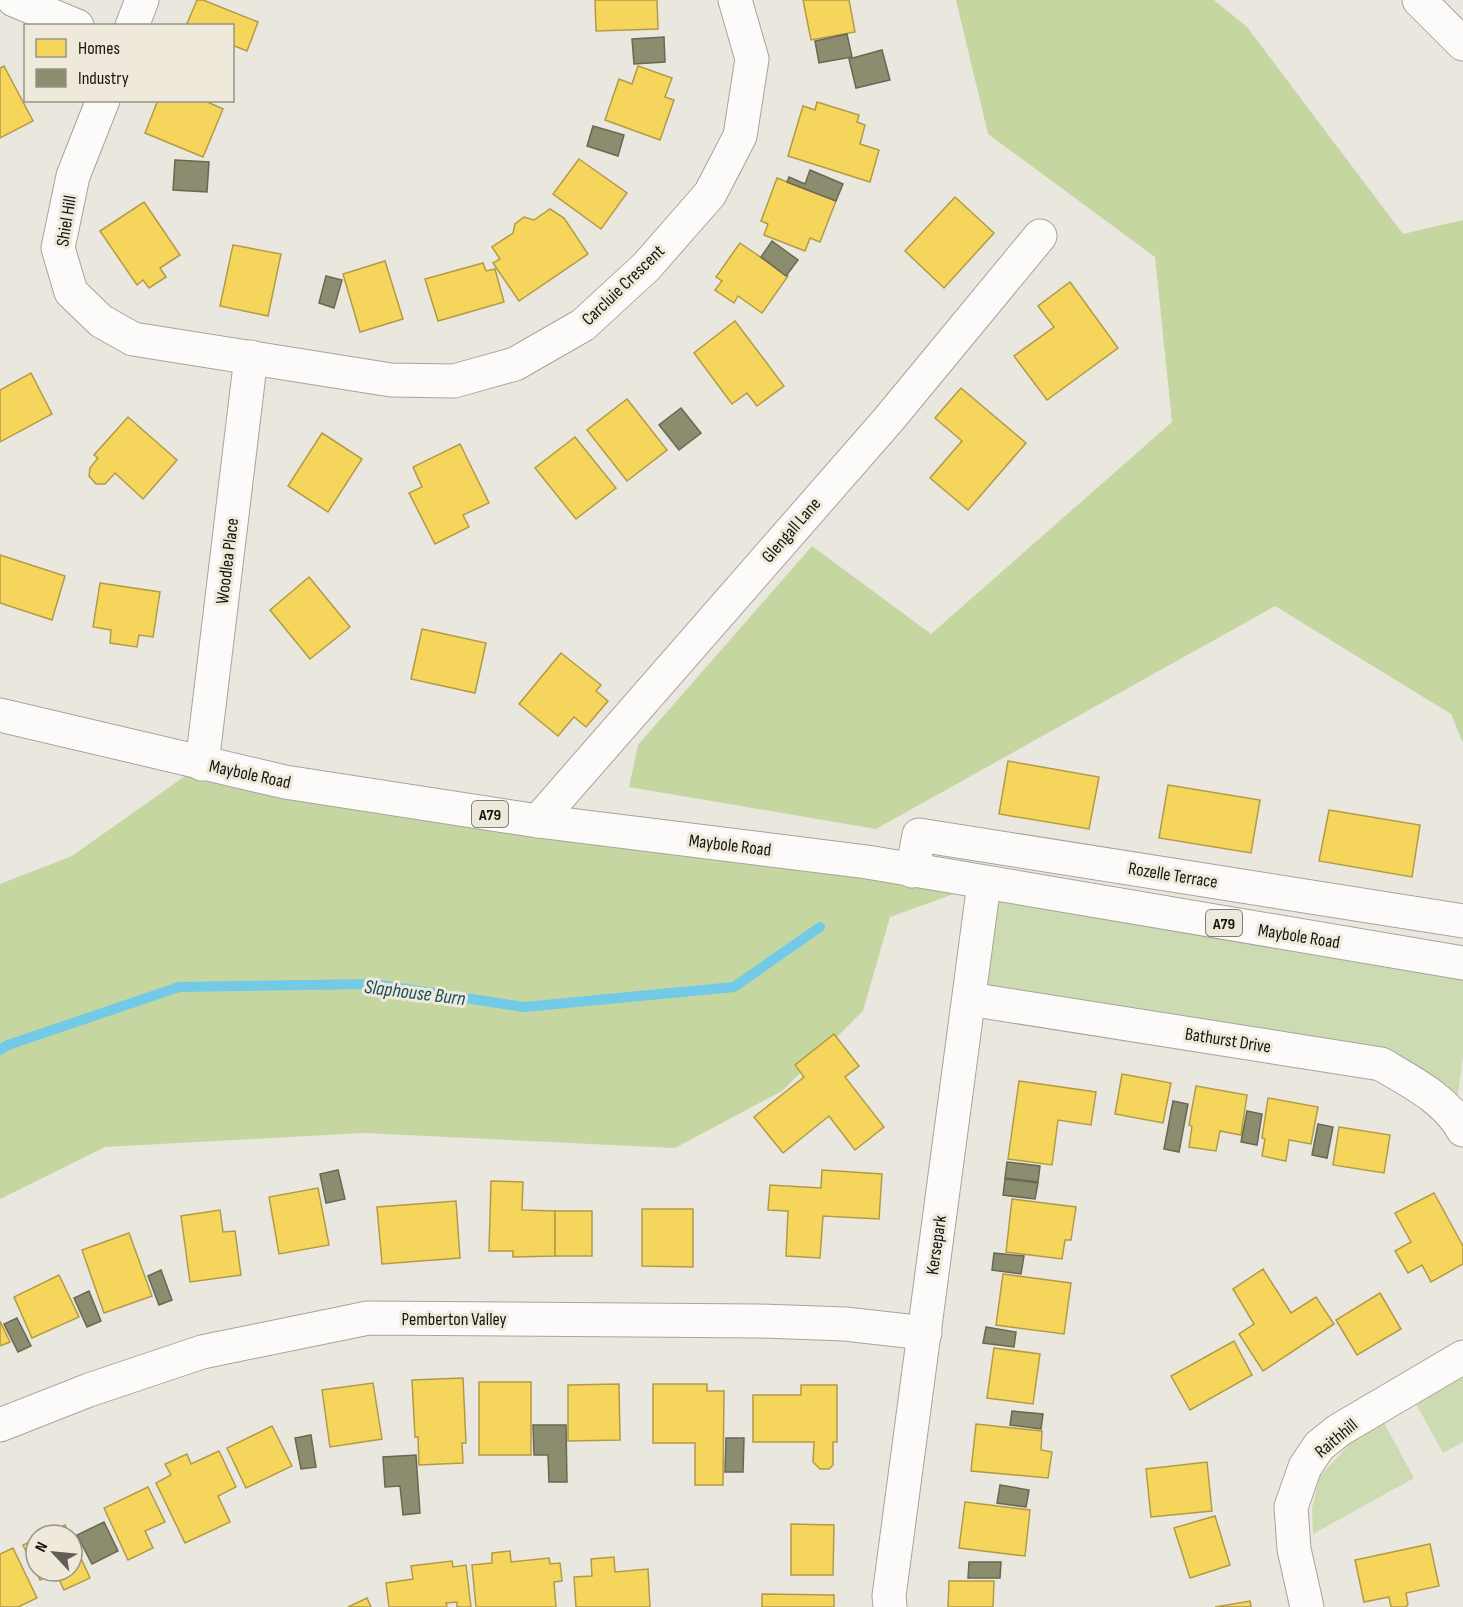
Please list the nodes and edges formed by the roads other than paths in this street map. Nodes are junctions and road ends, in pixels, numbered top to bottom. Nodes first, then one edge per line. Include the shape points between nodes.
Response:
1 (14, 0) edge
2 (142, 0) edge
3 (735, 0) edge
4 (1419, 0) edge
5 (72, 24) edge
6 (133, 24) edge
7 (1463, 44) edge
8 (102, 102) edge
9 (1040, 236) dead end
10 (251, 357) junction
11 (0, 716) edge
12 (202, 764) junction
13 (538, 821) junction
14 (912, 871) junction
15 (984, 883) junction
16 (1463, 921) edge
17 (1463, 963) edge
18 (969, 999) junction
19 (1463, 1130) edge
20 (925, 1333) junction
21 (1463, 1357) edge
22 (0, 1425) edge
23 (890, 1607) edge
24 (1306, 1607) edge

1 - 5 main road
2 - 6 main road
3 - 10 main road, Carcluie Crescent via 752,59 740,136 710,194 646,267 583,325 515,364 454,381 391,380
4 - 7 main road
8 - 10 main road, Shiel Hill via 73,176 58,248 71,292 101,321 133,339
9 - 13 main road, Glengall Lane via 889,419
10 - 12 main road, Woodlea Place
11 - 12 main road, Maybole Road / A79
12 - 13 main road, Maybole Road / A79 via 285,782
13 - 14 main road, Maybole Road / A79
14 - 15 main road, Maybole Road / A79
14 - 16 main road, Rozelle Terrace via 919,835
15 - 17 main road, Maybole Road / A79
15 - 18 main road, Kersepark
18 - 19 main road, Bathurst Drive via 1381,1064 1420,1087 1455,1115
18 - 20 main road, Kersepark
20 - 22 main road, Pemberton Valley via 845,1324 368,1318 202,1352
20 - 23 main road, Kersepark
21 - 24 main road, Raithhill via 1339,1430 1319,1446 1305,1467 1291,1507 1294,1549

